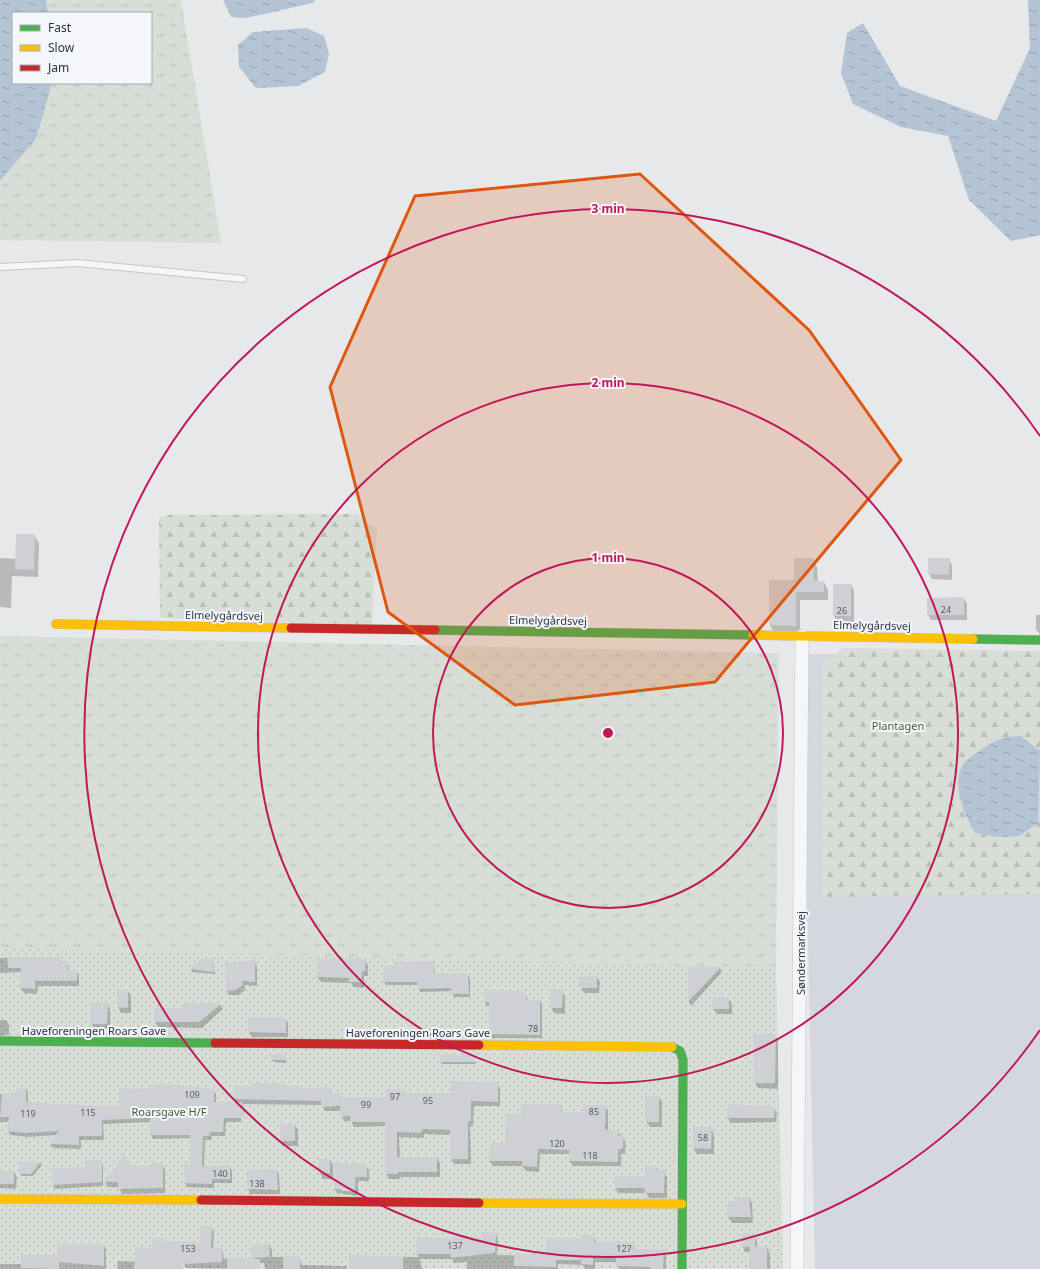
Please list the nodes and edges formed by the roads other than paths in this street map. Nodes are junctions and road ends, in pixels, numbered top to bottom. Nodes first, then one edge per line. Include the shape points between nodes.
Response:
1 (0, 267) edge
2 (243, 279) dead end
3 (56, 624) dead end
4 (802, 636) junction
5 (1040, 640) edge
6 (0, 1041) edge
7 (0, 1199) edge
8 (682, 1204) junction
9 (682, 1269) edge
10 (797, 1269) edge

1 - 2 lane via 78,263
3 - 4 street, Elmelygårdsvej
4 - 5 street, Elmelygårdsvej
4 - 10 street, Søndermarksvej
6 - 8 street, Haveforeningen Roars Gave via 670,1046 680,1051 683,1060
7 - 8 street
8 - 9 street, Haveforeningen Roars Gave

